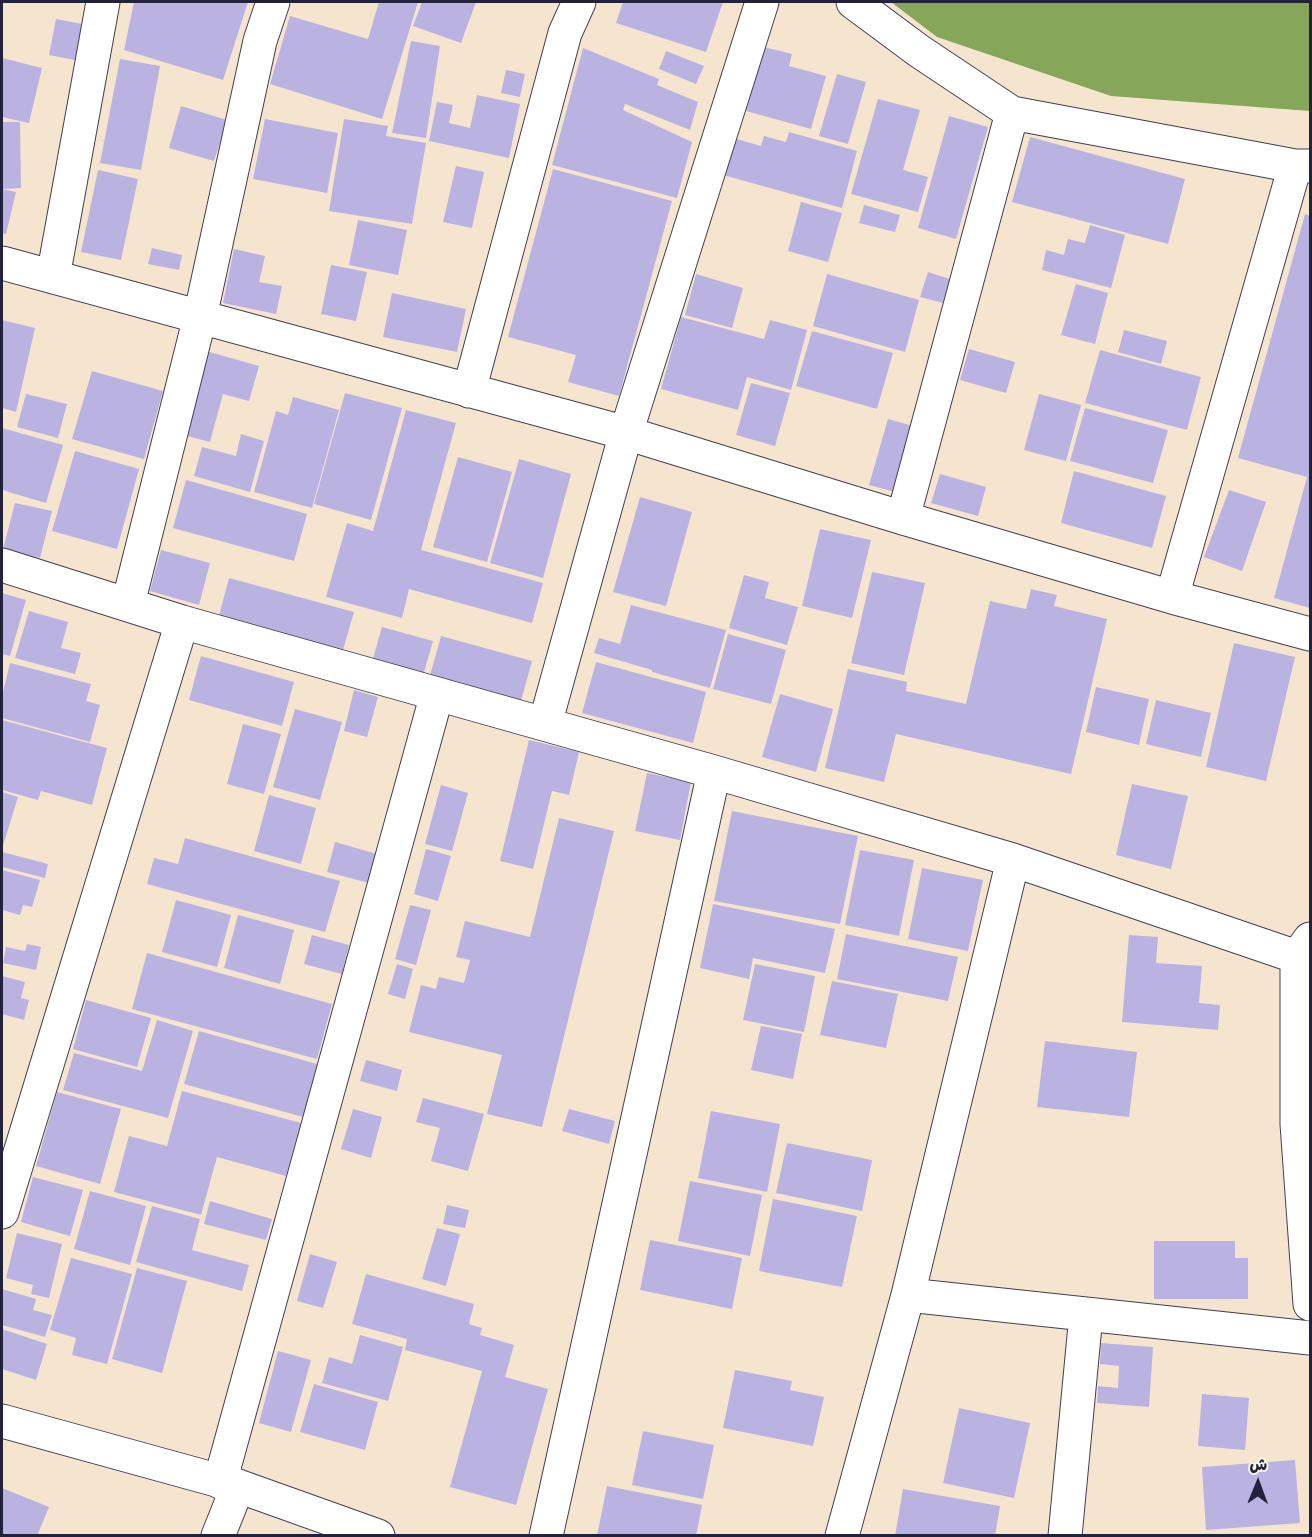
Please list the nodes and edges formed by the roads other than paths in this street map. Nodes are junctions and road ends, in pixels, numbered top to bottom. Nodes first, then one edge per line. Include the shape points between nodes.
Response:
1 (103, 2) edge
2 (273, 2) edge
3 (579, 2) edge
4 (762, 2) edge
5 (853, 2) edge
6 (1012, 112) junction
7 (1303, 166) edge
8 (2, 263) edge
9 (53, 277) junction
10 (200, 317) junction
11 (469, 391) junction
12 (626, 433) junction
13 (903, 518) junction
14 (2, 565) edge
15 (1172, 597) junction
16 (128, 604) junction
17 (182, 622) junction
18 (1311, 634) edge
19 (437, 694) junction
20 (545, 724) junction
21 (714, 772) junction
22 (1013, 860) junction
23 (1304, 948) edge
24 (2, 1212) edge
25 (908, 1295) junction
26 (1311, 1304) edge
27 (1086, 1315) junction
28 (1311, 1338) edge
29 (2, 1421) edge
30 (229, 1484) junction
31 (218, 1536) edge
32 (378, 1536) edge
33 (546, 1536) edge
34 (842, 1536) edge
35 (1065, 1536) edge

1 - 9 street
2 - 10 street via 260,41
3 - 11 street via 565,33
4 - 12 street
5 - 6 street
6 - 7 street
6 - 13 street
7 - 15 street
8 - 9 street
9 - 10 street
10 - 11 street
10 - 16 street
11 - 12 street
12 - 13 street
12 - 20 street
13 - 15 street
14 - 16 street
15 - 18 street
16 - 17 street
17 - 19 street
17 - 24 street
19 - 20 street
19 - 30 street
20 - 21 street
21 - 22 street
21 - 33 street
22 - 23 street
22 - 25 street
23 - 26 street via 1297,1124
25 - 27 street
25 - 34 street
27 - 28 street
27 - 35 street
29 - 30 street
30 - 31 street
30 - 32 street

